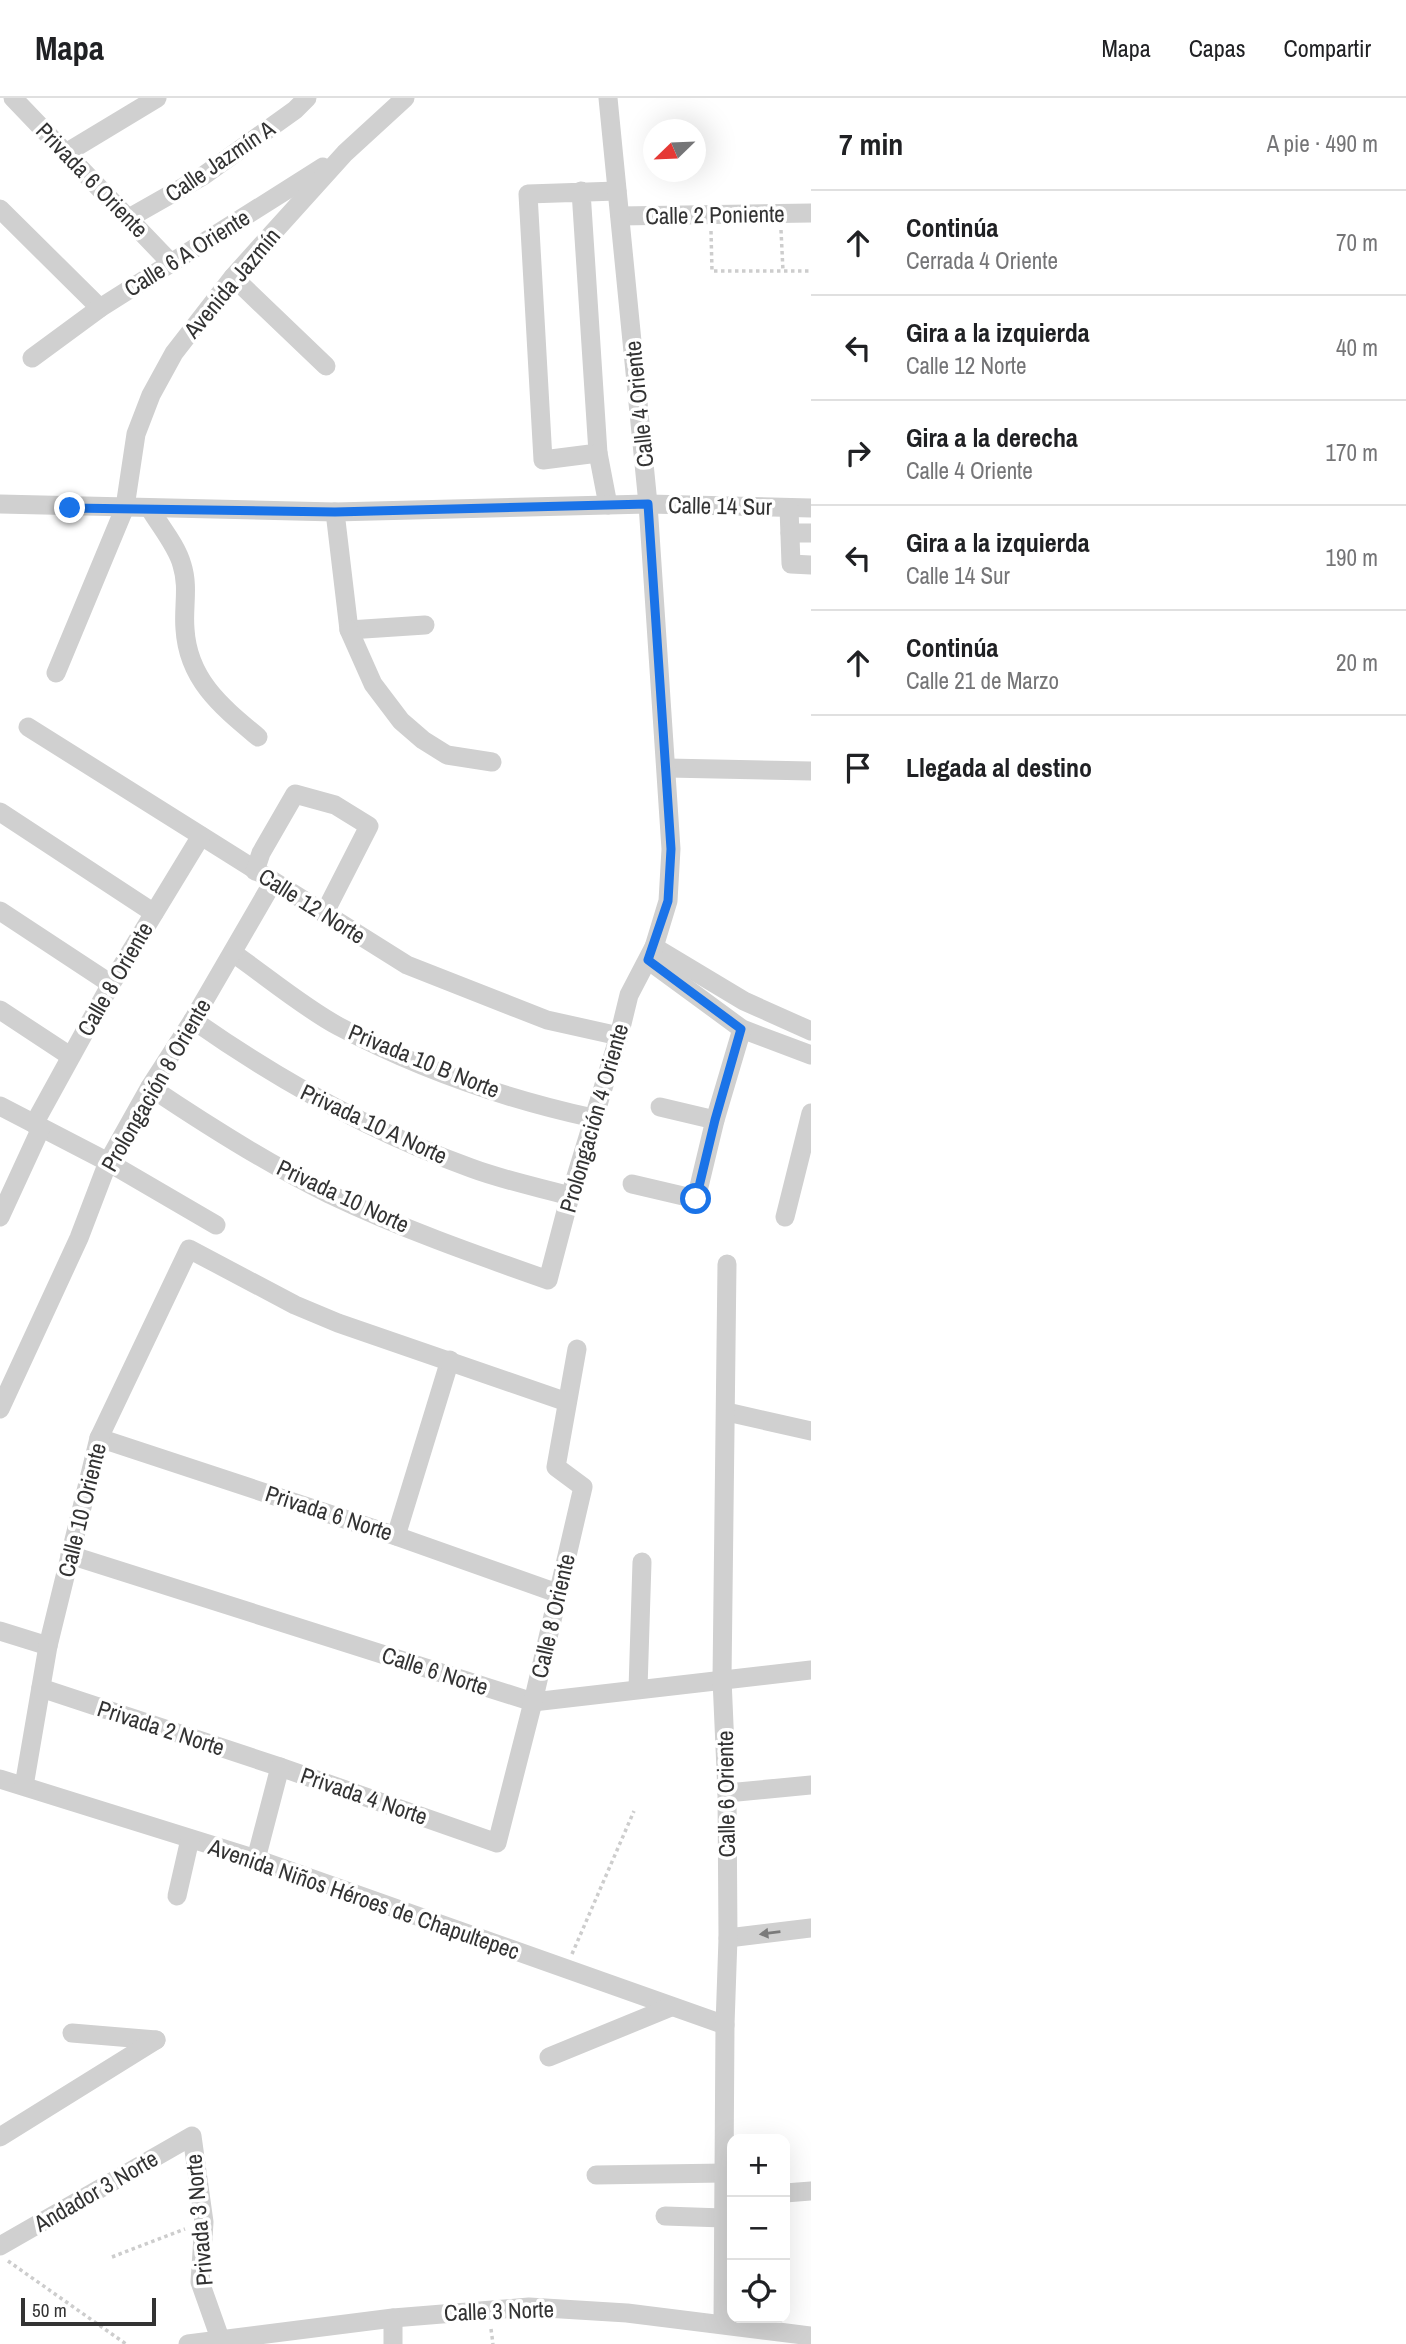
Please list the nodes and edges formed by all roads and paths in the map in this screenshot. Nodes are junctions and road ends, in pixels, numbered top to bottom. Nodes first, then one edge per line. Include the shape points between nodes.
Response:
1 (13, 98) edge
2 (157, 98) edge
3 (307, 98) edge
4 (405, 98) edge
5 (608, 98) edge
6 (66, 153) junction
7 (345, 153) junction
8 (581, 191) junction
9 (617, 191) junction
10 (0, 209) edge
11 (710, 214) junction
12 (779, 214) junction
13 (811, 214) edge
14 (620, 216) junction
15 (129, 218) junction
16 (171, 263) junction
17 (811, 271) edge
18 (783, 272) junction
19 (233, 277) junction
20 (100, 308) junction
21 (32, 358) dead end
22 (326, 366) dead end
23 (598, 453) junction
24 (648, 504) junction
25 (0, 505) edge
26 (608, 505) junction
27 (125, 507) junction
28 (789, 508) junction
29 (811, 508) edge
30 (149, 509) junction
31 (335, 512) junction
32 (790, 533) junction
33 (811, 533) edge
34 (811, 565) edge
35 (425, 625) dead end
36 (348, 630) junction
37 (56, 673) dead end
38 (27, 727) dead end
39 (258, 737) dead end
40 (492, 762) dead end
41 (667, 768) junction
42 (811, 771) edge
43 (0, 812) edge
44 (201, 836) junction
45 (255, 871) junction
46 (273, 882) junction
47 (0, 911) edge
48 (154, 913) junction
49 (324, 914) junction
50 (233, 953) junction
51 (651, 954) junction
52 (111, 984) junction
53 (0, 1010) edge
54 (193, 1020) junction
55 (741, 1029) junction
56 (811, 1031) edge
57 (619, 1036) junction
58 (811, 1055) edge
59 (70, 1056) junction
60 (150, 1087) junction
61 (0, 1105) edge
62 (660, 1107) dead end
63 (811, 1113) edge
64 (593, 1118) junction
65 (715, 1120) junction
66 (38, 1126) junction
67 (108, 1162) junction
68 (632, 1184) dead end
69 (570, 1196) junction
70 (0, 1217) edge
71 (785, 1217) dead end
72 (216, 1225) dead end
73 (727, 1264) dead end
74 (548, 1280) joint
75 (578, 1349) dead end
76 (450, 1360) junction
77 (567, 1402) junction
78 (0, 1409) edge
79 (727, 1412) junction
80 (811, 1431) edge
81 (99, 1438) junction
82 (396, 1536) junction
83 (70, 1555) junction
84 (642, 1562) dead end
85 (557, 1593) junction
86 (0, 1631) edge
87 (48, 1646) junction
88 (811, 1670) edge
89 (722, 1679) junction
90 (41, 1688) junction
91 (638, 1689) junction
92 (533, 1702) junction
93 (280, 1767) junction
94 (0, 1779) edge
95 (811, 1785) edge
96 (24, 1786) junction
97 (727, 1793) junction
98 (634, 1811) dead end
99 (190, 1839) junction
100 (497, 1843) joint
101 (256, 1859) junction
102 (177, 1896) dead end
103 (811, 1928) edge
104 (728, 1938) junction
105 (566, 1969) junction
106 (671, 2007) junction
107 (725, 2025) junction
108 (72, 2033) dead end
109 (549, 2057) dead end
110 (192, 2136) joint
111 (0, 2137) edge
112 (724, 2173) junction
113 (596, 2175) dead end
114 (727, 2191) edge
115 (811, 2192) edge
116 (790, 2193) edge
117 (727, 2201) edge
118 (665, 2216) dead end
119 (723, 2218) junction
120 (204, 2222) junction
121 (0, 2246) edge
122 (0, 2255) edge
123 (112, 2256) dead end
124 (393, 2318) junction
125 (723, 2324) junction
126 (811, 2336) edge
127 (220, 2341) edge
128 (127, 2344) edge
129 (188, 2344) edge
130 (393, 2344) edge

1 - 6 street, Privada 6 Oriente
2 - 6 street
3 - 15 street, Calle Jazmín A via 204,177
4 - 7 street, Avenida Jazmín
5 - 9 street, Calle 4 Oriente
6 - 15 street, Privada 6 Oriente
7 - 16 street, Calle 6 A Oriente
7 - 19 street, Avenida Jazmín
8 - 9 street
8 - 23 street
8 - 23 street via 528,194 543,460
9 - 14 street, Calle 4 Oriente
10 - 20 street, Calle 6 A Oriente
11 - 12 street, Calle 2 Poniente
11 - 14 street, Calle 2 Poniente
11 - 18 path via 712,271
12 - 13 street, Calle 2 Poniente
12 - 18 path
14 - 24 street, Calle 4 Oriente
15 - 16 street, Privada 6 Oriente
16 - 20 street, Calle 6 A Oriente
17 - 18 path
19 - 22 street
19 - 27 street, Avenida Jazmín via 174,353 151,395 136,433
20 - 21 street, Calle 6 A Oriente
23 - 26 street
24 - 26 street, Calle 14 Sur
24 - 28 street, Calle 14 Sur
24 - 41 street, Calle 4 Oriente
25 - 27 street, Calle 14 Sur
26 - 31 street, Calle 14 Sur
27 - 30 street, Calle 14 Sur
27 - 37 street, Avenida Jazmín
28 - 29 street, Calle 14 Sur
28 - 32 street
30 - 31 street, Calle 14 Sur
30 - 39 street via 182,562 185,630 193,670 220,705
31 - 36 street
32 - 33 street
32 - 34 street via 791,564
35 - 36 street
36 - 40 street via 373,684 401,721 447,755
38 - 44 street, Calle 12 Norte
41 - 42 street
41 - 51 street, Calle 4 Oriente via 668,901
43 - 48 street
44 - 45 street, Calle 12 Norte
44 - 48 street, Calle 8 Oriente
45 - 46 street, Calle 12 Norte
45 - 49 street via 295,794 335,805 369,826
46 - 49 street, Calle 12 Norte
46 - 50 street, Prolongación 8 Oriente
47 - 52 street
48 - 52 street, Calle 8 Oriente
49 - 57 street, Calle 12 Norte via 407,965 547,1020
50 - 54 street, Prolongación 8 Oriente
50 - 64 street, Privada 10 B Norte via 336,1025 409,1060 539,1106
51 - 55 street
51 - 56 street
51 - 57 street, Prolongación 4 Oriente via 629,995
52 - 59 street, Calle 8 Oriente
53 - 59 street
54 - 60 street, Prolongación 8 Oriente
54 - 69 street, Privada 10 A Norte via 284,1081 415,1147 474,1170
55 - 58 street
55 - 65 street
57 - 64 street, Prolongación 4 Oriente
59 - 66 street, Calle 8 Oriente
60 - 67 street, Prolongación 8 Oriente
60 - 74 street, Privada 10 Norte via 244,1148 330,1194 446,1244
61 - 66 street
62 - 65 street
63 - 71 street
64 - 69 street, Prolongación 4 Oriente
65 - 68 street via 696,1199
66 - 67 street
66 - 70 street, Calle 8 Oriente
67 - 72 street
67 - 78 street, Prolongación 8 Oriente via 79,1238
69 - 74 street, Prolongación 4 Oriente
73 - 79 street, Calle 6 Oriente
75 - 77 street, Calle 8 Oriente
76 - 77 street
76 - 81 street, Calle 10 Oriente via 295,1305 189,1249
76 - 82 street
77 - 85 street, Calle 8 Oriente via 556,1466 583,1487
79 - 80 street
79 - 89 street, Calle 6 Oriente
81 - 82 street, Privada 6 Norte
81 - 83 street, Calle 10 Oriente
82 - 85 street, Privada 6 Norte
83 - 87 street, Calle 10 Oriente
83 - 92 street, Calle 6 Norte
84 - 91 street
85 - 92 street, Calle 8 Oriente
86 - 87 street
87 - 90 street, Calle 10 Oriente
88 - 89 street, Calle 6 Norte
89 - 91 street, Calle 6 Norte
89 - 97 street, Calle 6 Oriente
90 - 93 street, Privada 2 Norte
90 - 96 street, Calle 10 Oriente
91 - 92 street, Calle 6 Norte
92 - 100 street, Calle 8 Oriente
93 - 100 street, Privada 4 Norte
93 - 101 street, Privada 4 Norte
94 - 96 street, Avenida Niños Héroes de Chapultepec
95 - 97 street
96 - 99 street, Avenida Niños Héroes de Chapultepec
97 - 104 street, Calle 6 Oriente
98 - 105 path
99 - 101 street, Avenida Niños Héroes de Chapultepec
99 - 102 street
101 - 105 street, Avenida Niños Héroes de Chapultepec
103 -> 104 street
104 - 107 street, Calle 6 Oriente
105 - 106 street, Avenida Niños Héroes de Chapultepec
106 - 107 street, Avenida Niños Héroes de Chapultepec
106 - 109 street
107 - 112 street, Calle 6 Oriente
108 - 111 street via 156,2040
110 - 120 street, Privada 3 Norte
110 - 121 street, Andador 3 Norte
112 - 113 street
112 - 114 street, Calle 6 Oriente
115 - 116 street
117 - 119 street, Calle 6 Oriente
118 - 119 street
119 - 125 street, Calle 6 Oriente
120 - 123 path
120 - 127 street, Privada 3 Norte via 200,2282
122 - 128 path
124 - 125 street, Calle 3 Norte via 529,2307
124 - 127 street, Calle 3 Norte
124 - 130 street
125 - 126 street, Calle 3 Norte
127 - 129 street, Calle 3 Norte

